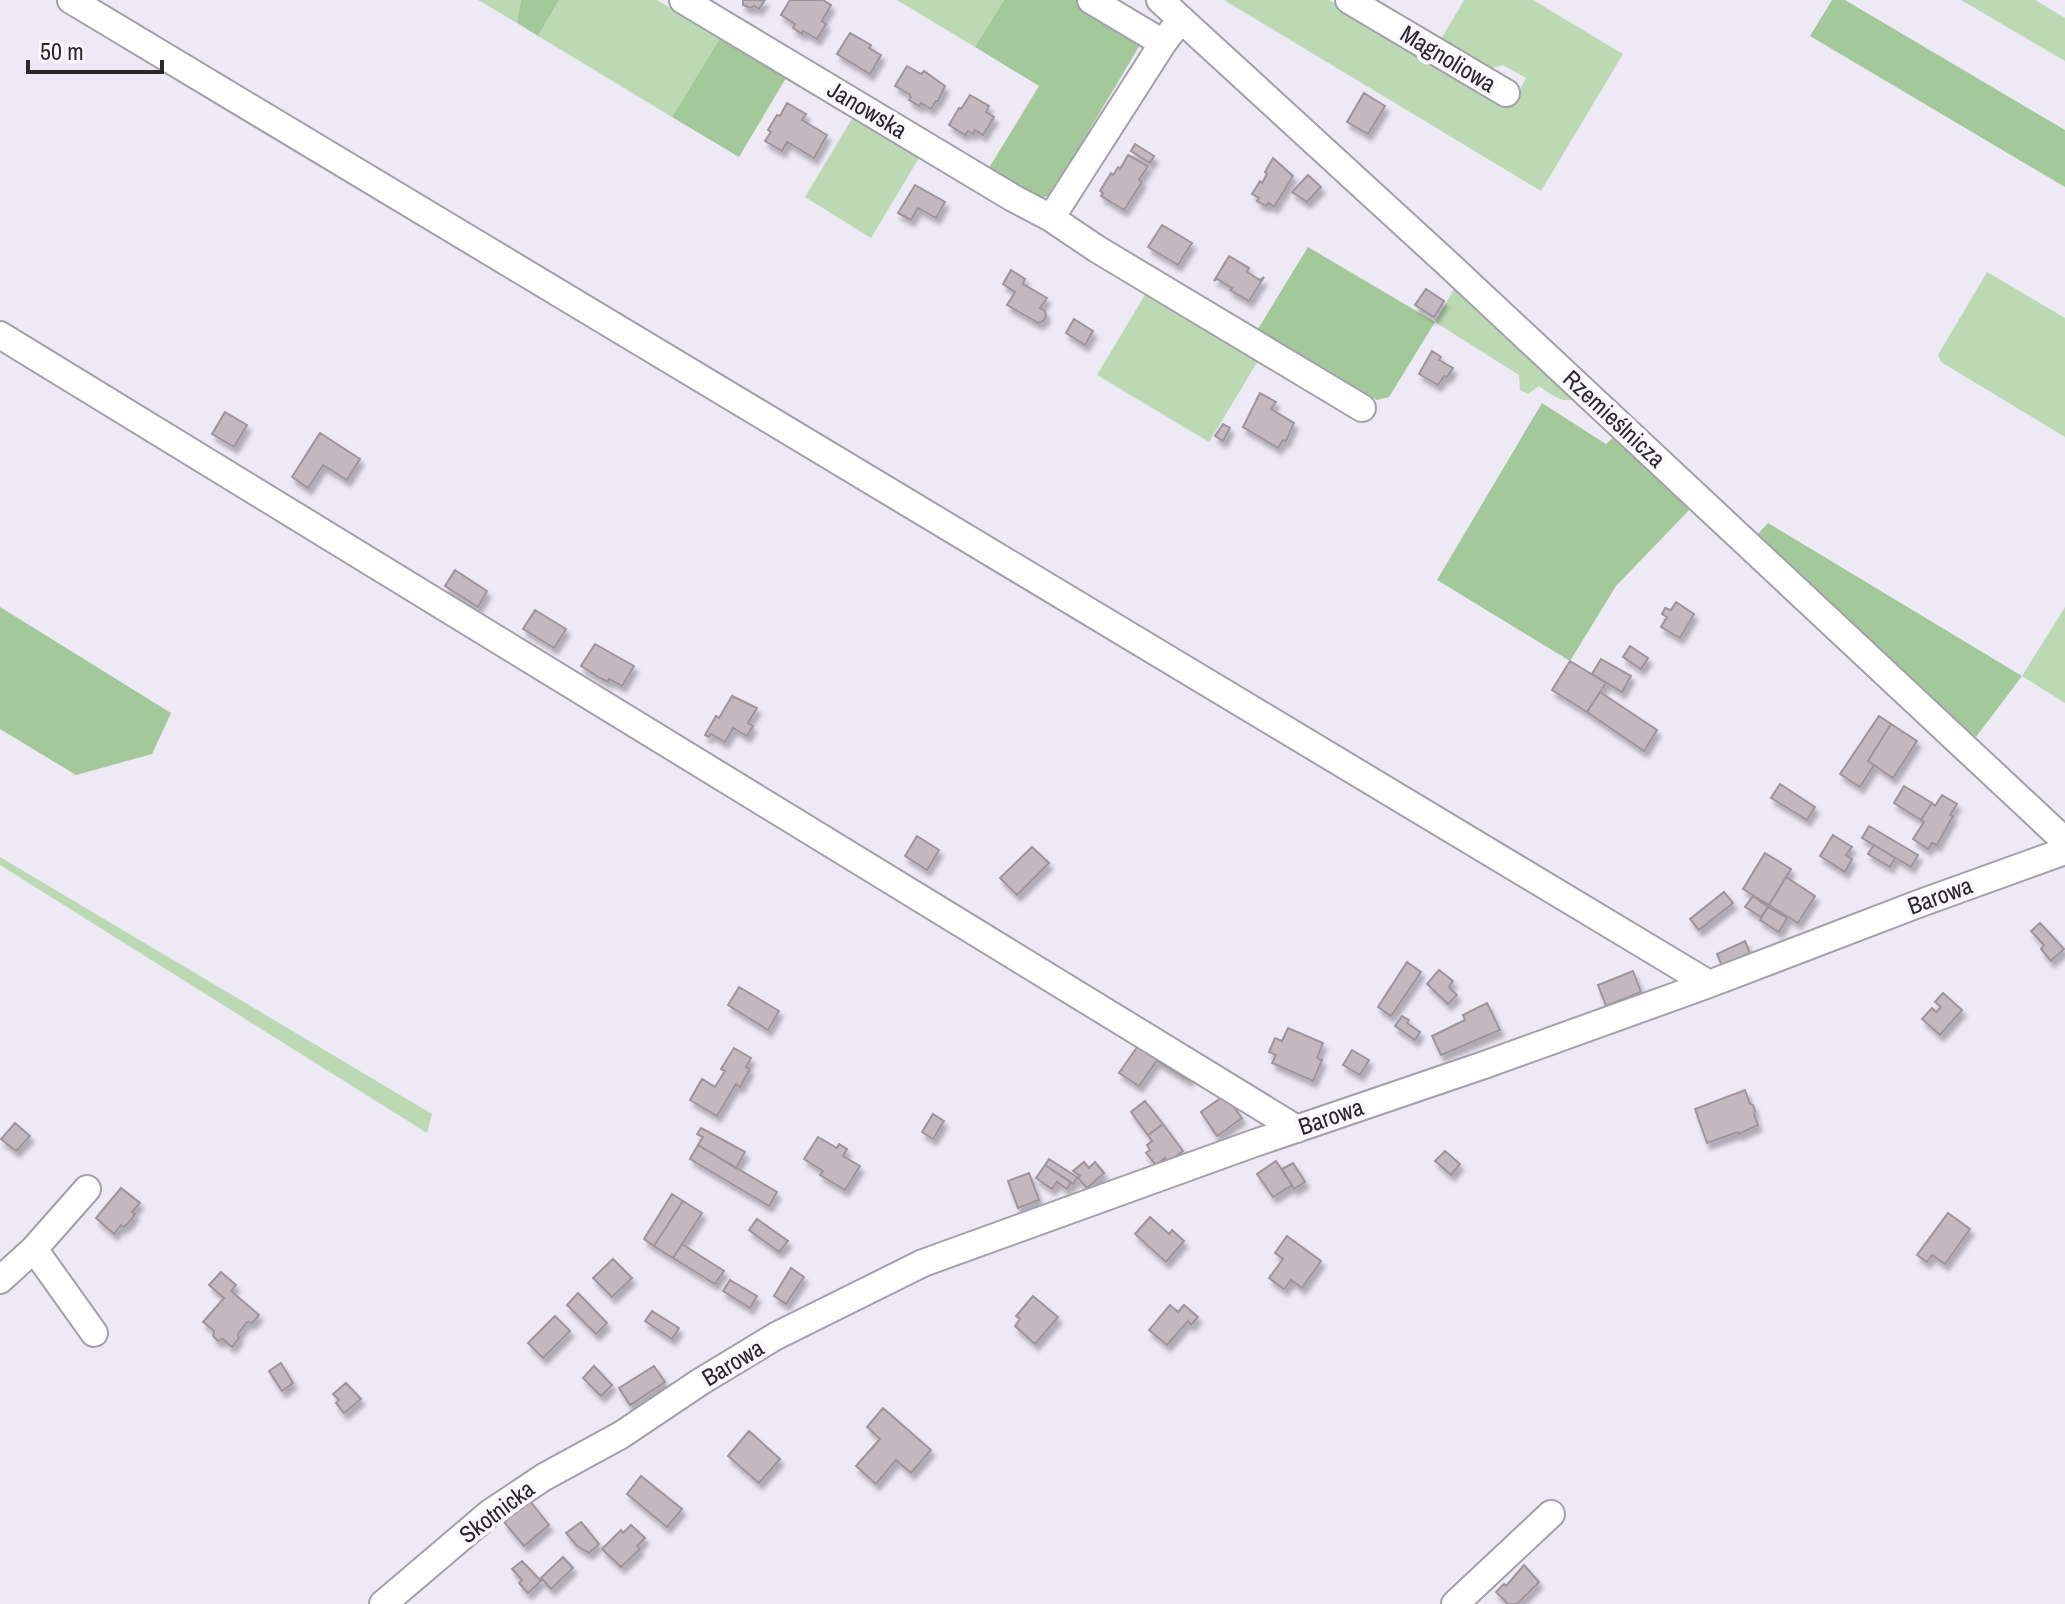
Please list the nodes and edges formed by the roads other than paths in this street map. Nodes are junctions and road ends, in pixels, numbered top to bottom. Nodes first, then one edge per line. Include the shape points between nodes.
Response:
1 (71, 0) edge
2 (683, 0) edge
3 (1091, 0) edge
4 (1160, 0) edge
5 (1349, 0) edge
6 (1181, 19) junction
7 (1163, 43) junction
8 (1506, 93) dead end
9 (1051, 218) junction
10 (0, 335) edge
11 (1362, 408) dead end
12 (2065, 841) edge
13 (2065, 851) edge
14 (1709, 984) junction
15 (1297, 1129) junction
16 (87, 1189) dead end
17 (34, 1249) junction
18 (0, 1280) edge
19 (94, 1333) dead end
20 (621, 1435) joint
21 (1551, 1514) dead end
22 (383, 1604) edge
23 (1455, 1604) edge

1 - 14 street
2 - 9 street, Janowska
3 - 7 street
4 - 6 street, Rzemieślnicza
5 - 8 street, Magnoliowa
6 - 7 street
6 - 12 street, Rzemieślnicza
7 - 9 street
9 - 11 street, Janowska
10 - 15 street
13 - 14 street, Barowa
14 - 15 street, Barowa
15 - 20 street, Barowa via 923,1263 776,1336
16 - 17 street
17 - 18 street
17 - 19 street
20 - 22 street, Skotnicka via 490,1513
21 - 23 street

